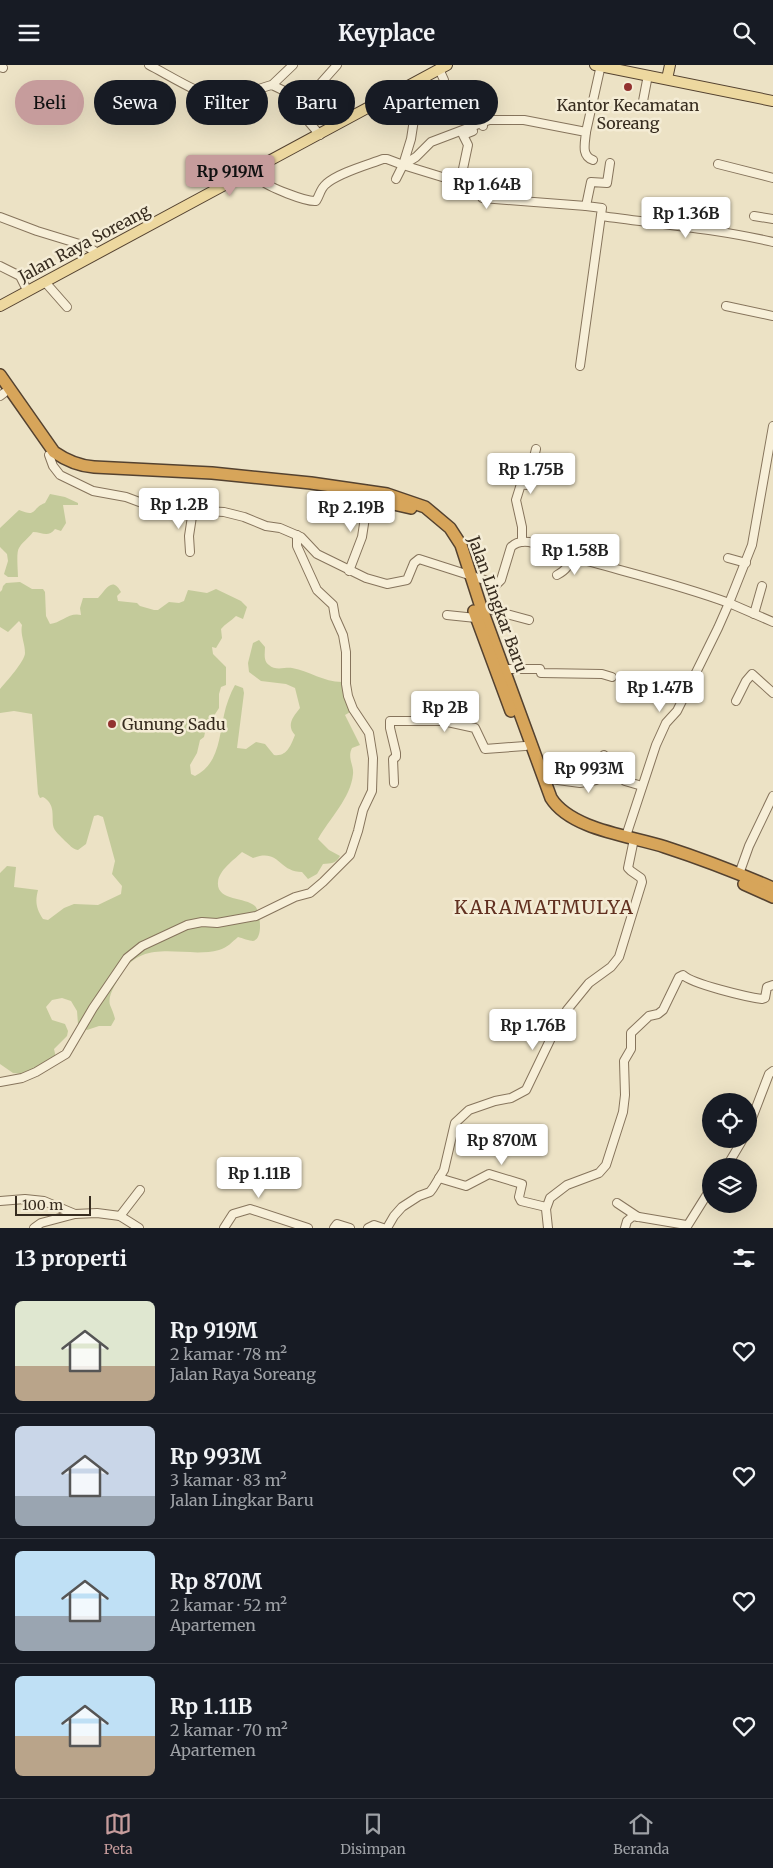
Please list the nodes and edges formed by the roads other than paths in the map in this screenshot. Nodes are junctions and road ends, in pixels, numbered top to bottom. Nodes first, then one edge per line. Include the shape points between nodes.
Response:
1 (149, 65) edge
2 (293, 65) edge
3 (337, 65) edge
4 (598, 65) edge
5 (670, 65) edge
6 (443, 67) edge
7 (648, 75) junction
8 (667, 79) junction
9 (324, 80) edge
10 (444, 80) edge
11 (272, 85) junction
12 (278, 88) edge
13 (643, 101) dead end
14 (773, 101) edge
15 (498, 119) edge
16 (311, 125) edge
17 (413, 125) edge
18 (478, 125) edge
19 (482, 125) edge
20 (586, 133) junction
21 (320, 135) junction
22 (593, 160) dead end
23 (404, 163) junction
24 (610, 163) dead end
25 (718, 164) dead end
26 (254, 170) junction
27 (396, 179) dead end
28 (773, 179) edge
29 (460, 183) junction
30 (586, 206) junction
31 (601, 215) junction
32 (754, 216) dead end
33 (0, 217) edge
34 (773, 219) edge
35 (773, 242) edge
36 (98, 253) junction
37 (0, 266) edge
38 (45, 282) junction
39 (27, 290) junction
40 (0, 306) edge
41 (726, 306) dead end
42 (68, 307) dead end
43 (773, 316) edge
44 (580, 366) dead end
45 (0, 375) edge
46 (2, 392) edge
47 (773, 428) edge
48 (536, 449) dead end
49 (49, 455) junction
50 (368, 498) junction
51 (193, 510) junction
52 (297, 535) junction
53 (522, 542) junction
54 (190, 552) dead end
55 (571, 557) junction
56 (728, 558) dead end
57 (746, 563) junction
58 (349, 571) junction
59 (467, 574) junction
60 (556, 575) dead end
61 (762, 586) dead end
62 (729, 603) junction
63 (478, 612) junction
64 (754, 614) junction
65 (448, 615) dead end
66 (529, 620) dead end
67 (773, 622) edge
68 (504, 669) junction
69 (612, 677) dead end
70 (773, 693) edge
71 (736, 701) dead end
72 (525, 746) junction
73 (604, 755) dead end
74 (544, 778) junction
75 (625, 781) dead end
76 (394, 783) dead end
77 (642, 786) junction
78 (773, 796) edge
79 (631, 840) junction
80 (739, 874) junction
81 (773, 888) edge
82 (773, 897) edge
83 (773, 985) edge
84 (773, 1071) edge
85 (0, 1083) edge
86 (757, 1105) edge
87 (439, 1178) junction
88 (140, 1190) dead end
89 (0, 1201) edge
90 (702, 1202) edge
91 (617, 1203) dead end
92 (546, 1207) junction
93 (75, 1214) junction
94 (120, 1216) junction
95 (638, 1217) junction
96 (36, 1227) edge
97 (136, 1227) edge
98 (303, 1227) edge
99 (686, 1227) edge
100 (224, 1228) edge
101 (334, 1228) edge
102 (350, 1228) edge
103 (368, 1228) edge
104 (385, 1228) edge
105 (548, 1228) edge
106 (625, 1228) edge

1 - 11 street via 219,98 247,94
2 - 11 street
3 - 9 street
4 - 7 main road
4 - 20 street
5 - 8 main road
6 - 10 street
6 - 21 main road, Jalan Raya Soreang
7 - 8 main road
7 - 13 street
8 - 14 main road
11 - 12 street
15 - 20 street via 524,119
16 - 21 street
17 - 23 street
18 - 23 street via 431,142 416,157
19 - 29 street via 463,135 468,145
20 - 22 street via 585,154
21 - 26 main road, Jalan Raya Soreang
23 - 26 street via 387,159 361,167 326,184 313,202 271,186 262,181
23 - 27 street
23 - 29 street
24 - 30 street via 607,183 590,182
25 - 28 street
26 - 36 main road, Jalan Raya Soreang
29 - 30 street via 478,188 482,197
30 - 31 street via 602,207
31 - 35 street via 730,232
31 - 44 street
32 - 34 street
33 - 36 street
36 - 38 main road, Jalan Raya Soreang
37 - 39 street via 20,276
38 - 39 main road, Jalan Raya Soreang
38 - 42 street
39 - 40 main road, Jalan Raya Soreang
41 - 43 street
45 - 59 highway, Jalan Lingkar Baru via 54,452 70,462 94,467 252,477 387,494 425,507 450,528 462,545
46 - 49 highway, Jalan Lingkar Baru
47 - 57 street via 758,520
48 - 53 street via 527,485 521,484 516,500
49 - 50 highway, Jalan Lingkar Baru via 79,473 212,480
49 - 51 street via 60,475 88,489 150,506
50 - 58 street via 362,537
50 - 59 highway, Jalan Lingkar Baru via 410,508 434,522 452,543
51 - 52 street via 230,514
51 - 54 street
52 - 58 street via 317,555
52 - 85 street via 297,546 318,590 334,607 346,652 348,697 370,737 372,791 350,855 310,893 256,916 187,925 142,946 126,958 66,1054 36,1073
53 - 55 street
53 - 59 street via 512,547 500,582
55 - 60 street via 568,567
55 - 62 street via 690,588
56 - 57 street
57 - 62 street
58 - 59 street via 387,584 407,580 419,559
59 - 63 highway, Jalan Lingkar Baru
61 - 64 street
62 - 64 street
62 - 77 street via 677,711 666,723
63 - 65 street
63 - 66 street
63 - 68 highway, Jalan Lingkar Baru
63 - 72 highway, Jalan Lingkar Baru via 496,675
64 - 67 street
68 - 69 street via 540,669 541,673
68 - 74 highway, Jalan Lingkar Baru
70 - 71 street via 752,674
72 - 76 street via 485,749 475,728 452,722 390,721 396,753 393,759
72 - 79 highway, Jalan Lingkar Baru via 543,796 558,816 588,831
73 - 74 street via 596,780 580,783
74 - 79 highway, Jalan Lingkar Baru via 551,798 560,810
75 - 77 street
77 - 79 street
78 - 80 street
79 - 80 highway, Jalan Lingkar Baru via 664,846
79 - 82 highway, Jalan Lingkar Baru via 713,869
79 - 87 street via 629,869 642,880 619,957 589,983 567,1010 526,1090 470,1110 455,1123 444,1170
80 - 81 highway, Jalan Lingkar Baru
83 - 92 street via 767,987 762,999 706,985 683,975 679,977 663,1010 649,1015 631,1033 631,1049 624,1061 626,1095 623,1112 606,1165 599,1173 566,1185 550,1198
84 - 86 street
87 - 92 street via 466,1186 492,1174 522,1184 521,1201
87 - 104 street via 430,1192 419,1195 402,1207
88 - 94 street
89 - 93 street via 44,1201
90 - 99 street
91 - 95 street
92 - 105 street
93 - 94 street
93 - 96 street
94 - 97 street
95 - 99 street
95 - 106 street via 630,1217
98 - 100 street via 250,1209 233,1214
101 - 102 street via 337,1224
103 - 104 street via 374,1225

